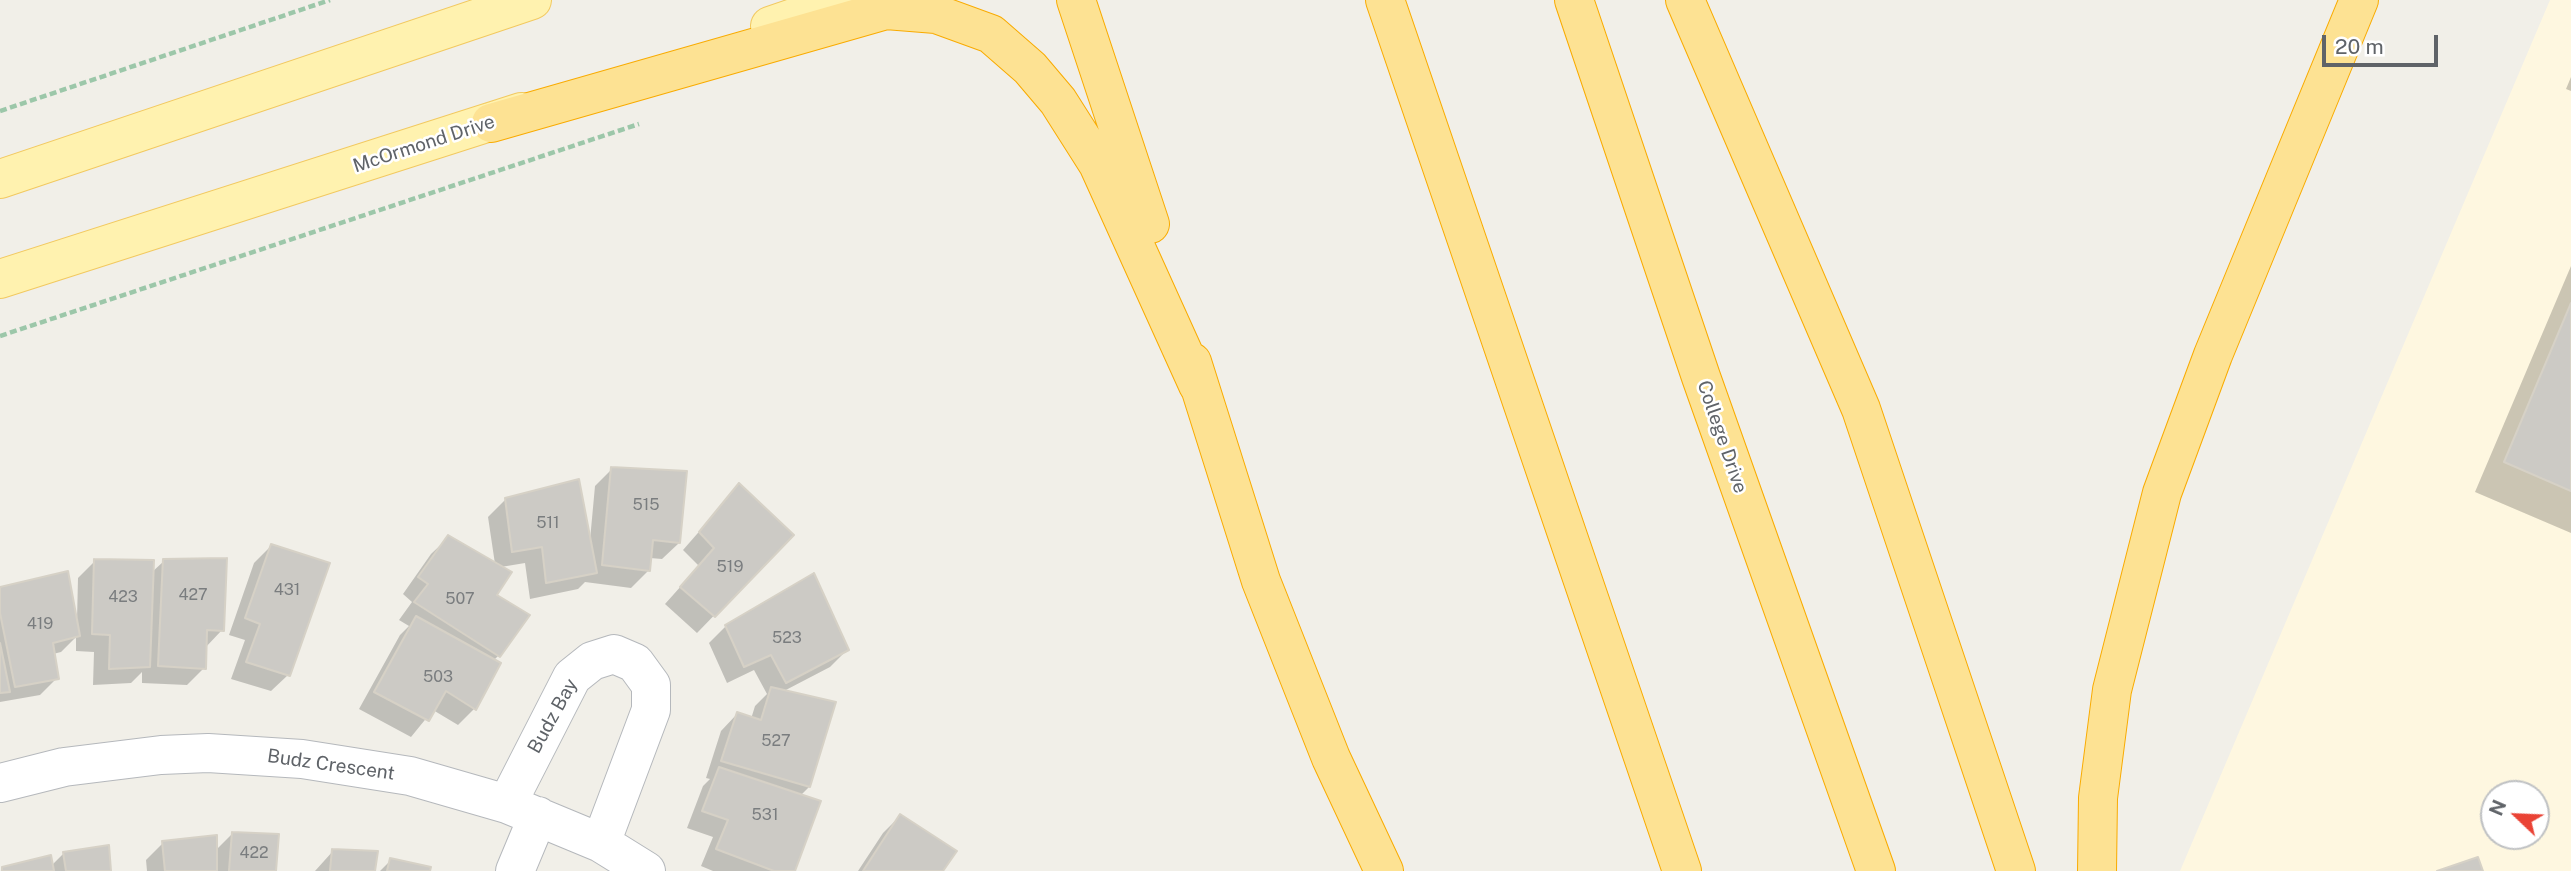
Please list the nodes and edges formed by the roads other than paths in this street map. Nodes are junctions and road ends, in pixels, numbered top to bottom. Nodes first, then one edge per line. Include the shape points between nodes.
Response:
1 (532, 0) edge
2 (845, 0) edge
3 (1076, 0) edge
4 (1385, 0) edge
5 (1574, 0) edge
6 (1685, 0) edge
7 (2359, 0) edge
8 (491, 122) junction
9 (0, 179) edge
10 (0, 279) edge
11 (1198, 385) junction
12 (0, 783) edge
13 (522, 810) junction
14 (600, 843) junction
15 (515, 871) edge
16 (646, 871) edge
17 (1384, 871) edge
18 (1682, 871) edge
19 (1876, 871) edge
20 (2016, 871) edge
21 (2097, 871) edge

1 - 9 main road
2 - 8 main road, McOrmond Drive
3 - 11 highway via 1166,267
4 - 18 highway
5 - 19 highway, College Drive via 1701,377
6 - 20 highway via 1861,409
7 - 21 highway via 2213,355 2162,492 2112,690 2098,798
8 - 10 main road, McOrmond Drive
8 - 11 highway via 886,10 936,14 991,34 1030,68 1058,101 1098,164
11 - 17 highway via 1261,581 1331,758
12 - 13 street, Budz Crescent via 111,760 208,753 256,755 410,776
13 - 14 street, Budz Crescent
13 - 14 street, Budz Bay via 572,677 592,661 614,654 635,663 650,685 652,710
13 - 15 street
14 - 16 street, Budz Crescent

